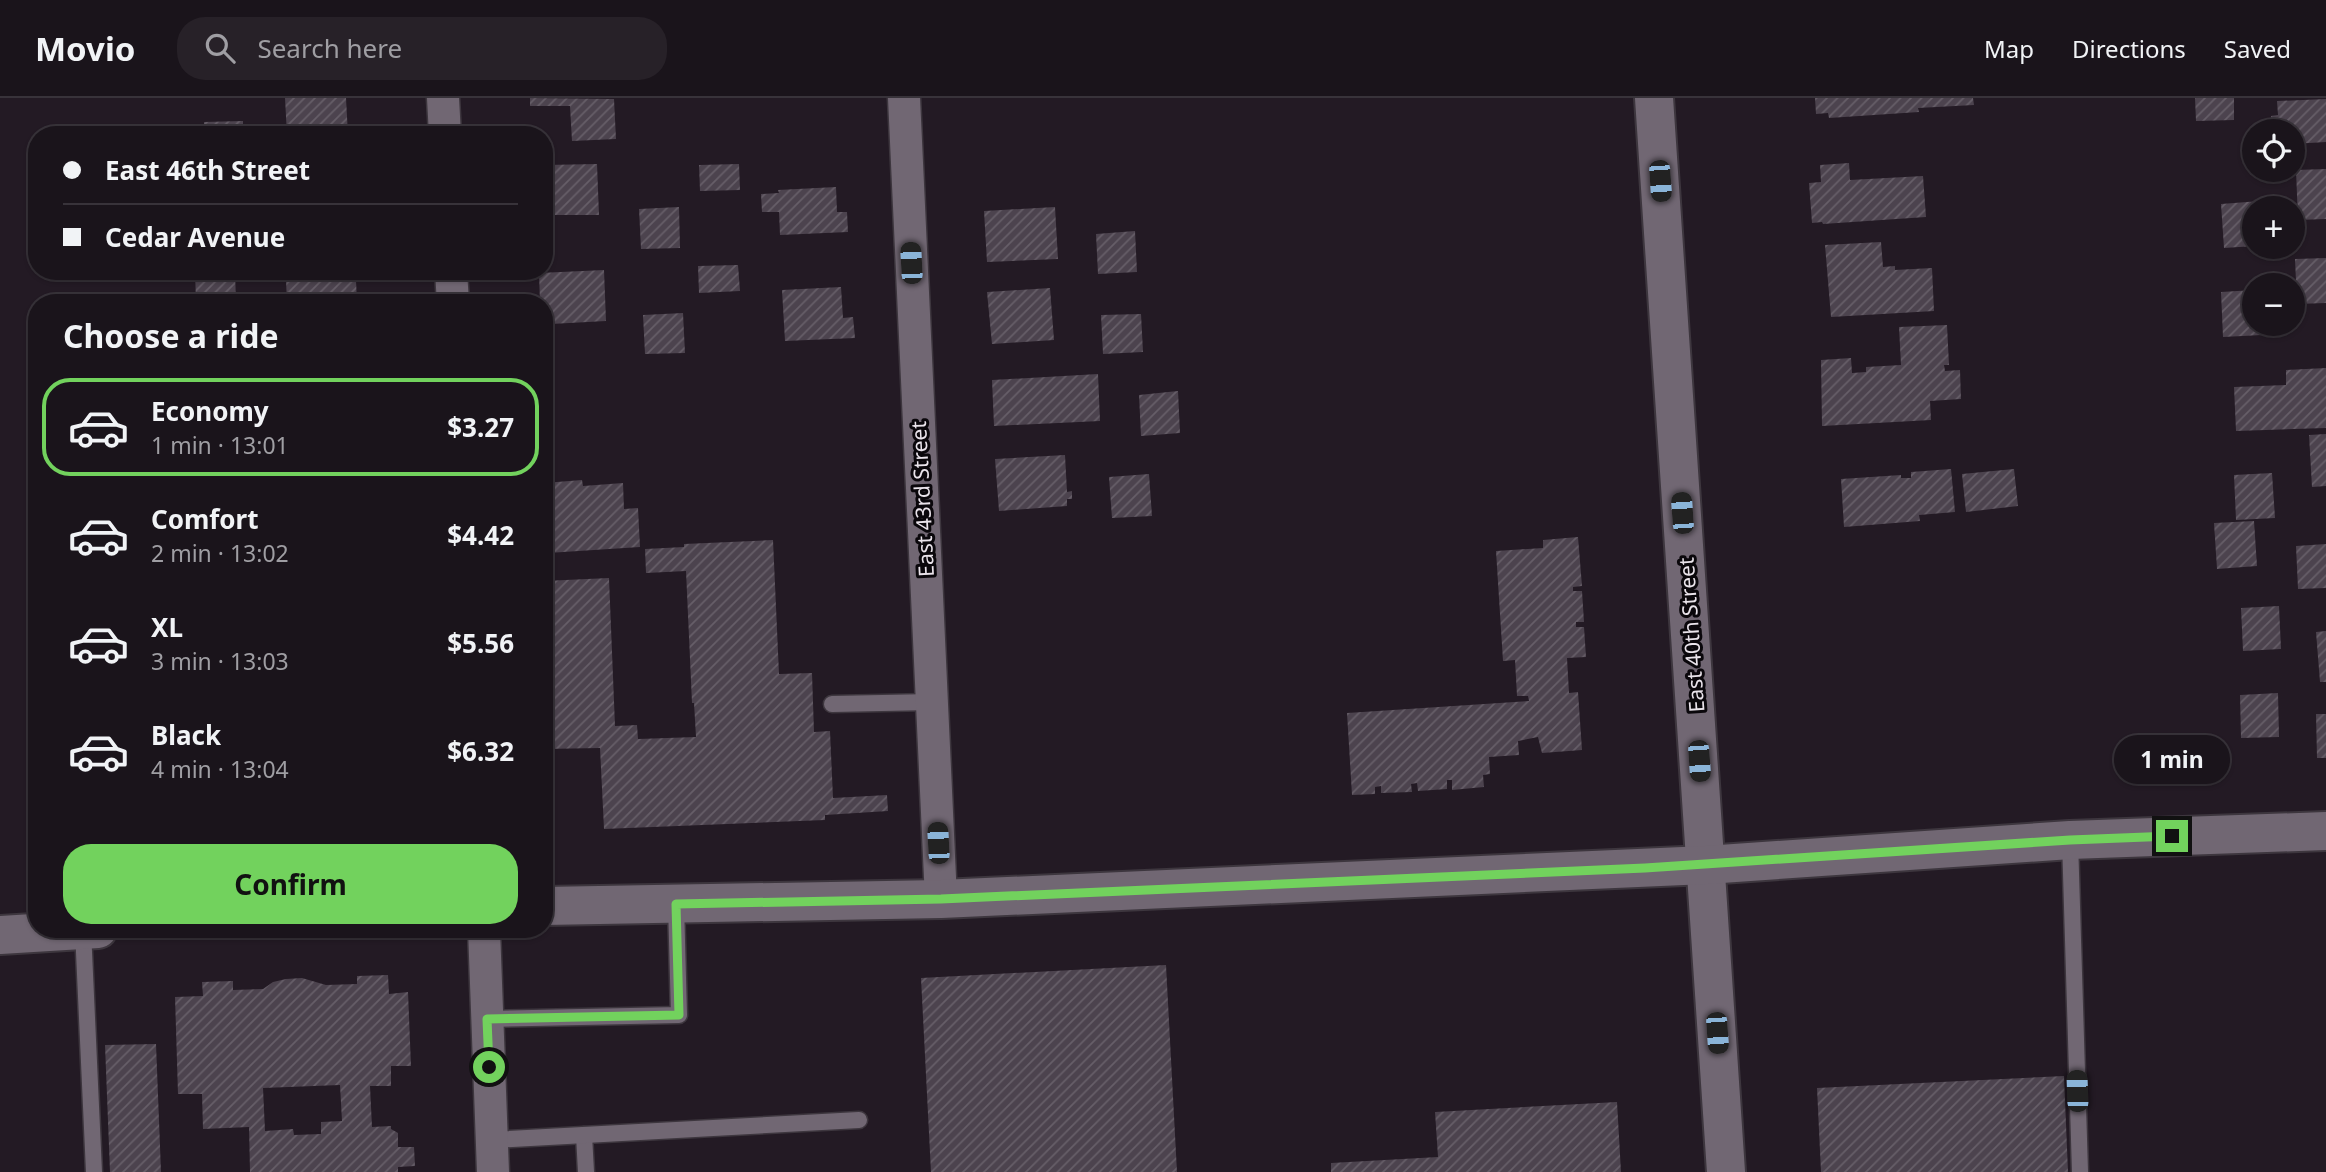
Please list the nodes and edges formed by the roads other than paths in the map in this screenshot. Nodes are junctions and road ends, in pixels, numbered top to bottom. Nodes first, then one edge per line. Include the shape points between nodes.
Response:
1 (443, 98) edge
2 (904, 98) edge
3 (1654, 98) edge
4 (445, 126) edge
5 (932, 702) junction
6 (832, 704) dead end
7 (2326, 831) edge
8 (2070, 840) junction
9 (1706, 865) junction
10 (941, 899) junction
11 (676, 904) junction
12 (553, 906) edge
13 (28, 933) edge
14 (0, 935) edge
15 (83, 938) edge
16 (484, 938) edge
17 (487, 1019) junction
18 (859, 1119) dead end
19 (584, 1135) junction
20 (492, 1140) junction
21 (94, 1172) edge
22 (494, 1172) edge
23 (586, 1172) edge
24 (1726, 1172) edge
25 (2080, 1172) edge

1 - 4 street
2 - 5 street, East 43rd Street
3 - 9 street, East 40th Street
5 - 6 lane
5 - 10 street, East 43rd Street
7 - 8 street
8 - 9 street
8 - 25 lane
9 - 10 street
9 - 24 street, East 40th Street
10 - 11 street
11 - 12 street
11 - 17 lane via 679,1015
13 - 14 street
15 - 21 lane
16 - 17 street
17 - 20 street
18 - 19 lane
19 - 20 lane
19 - 23 lane
20 - 22 street

